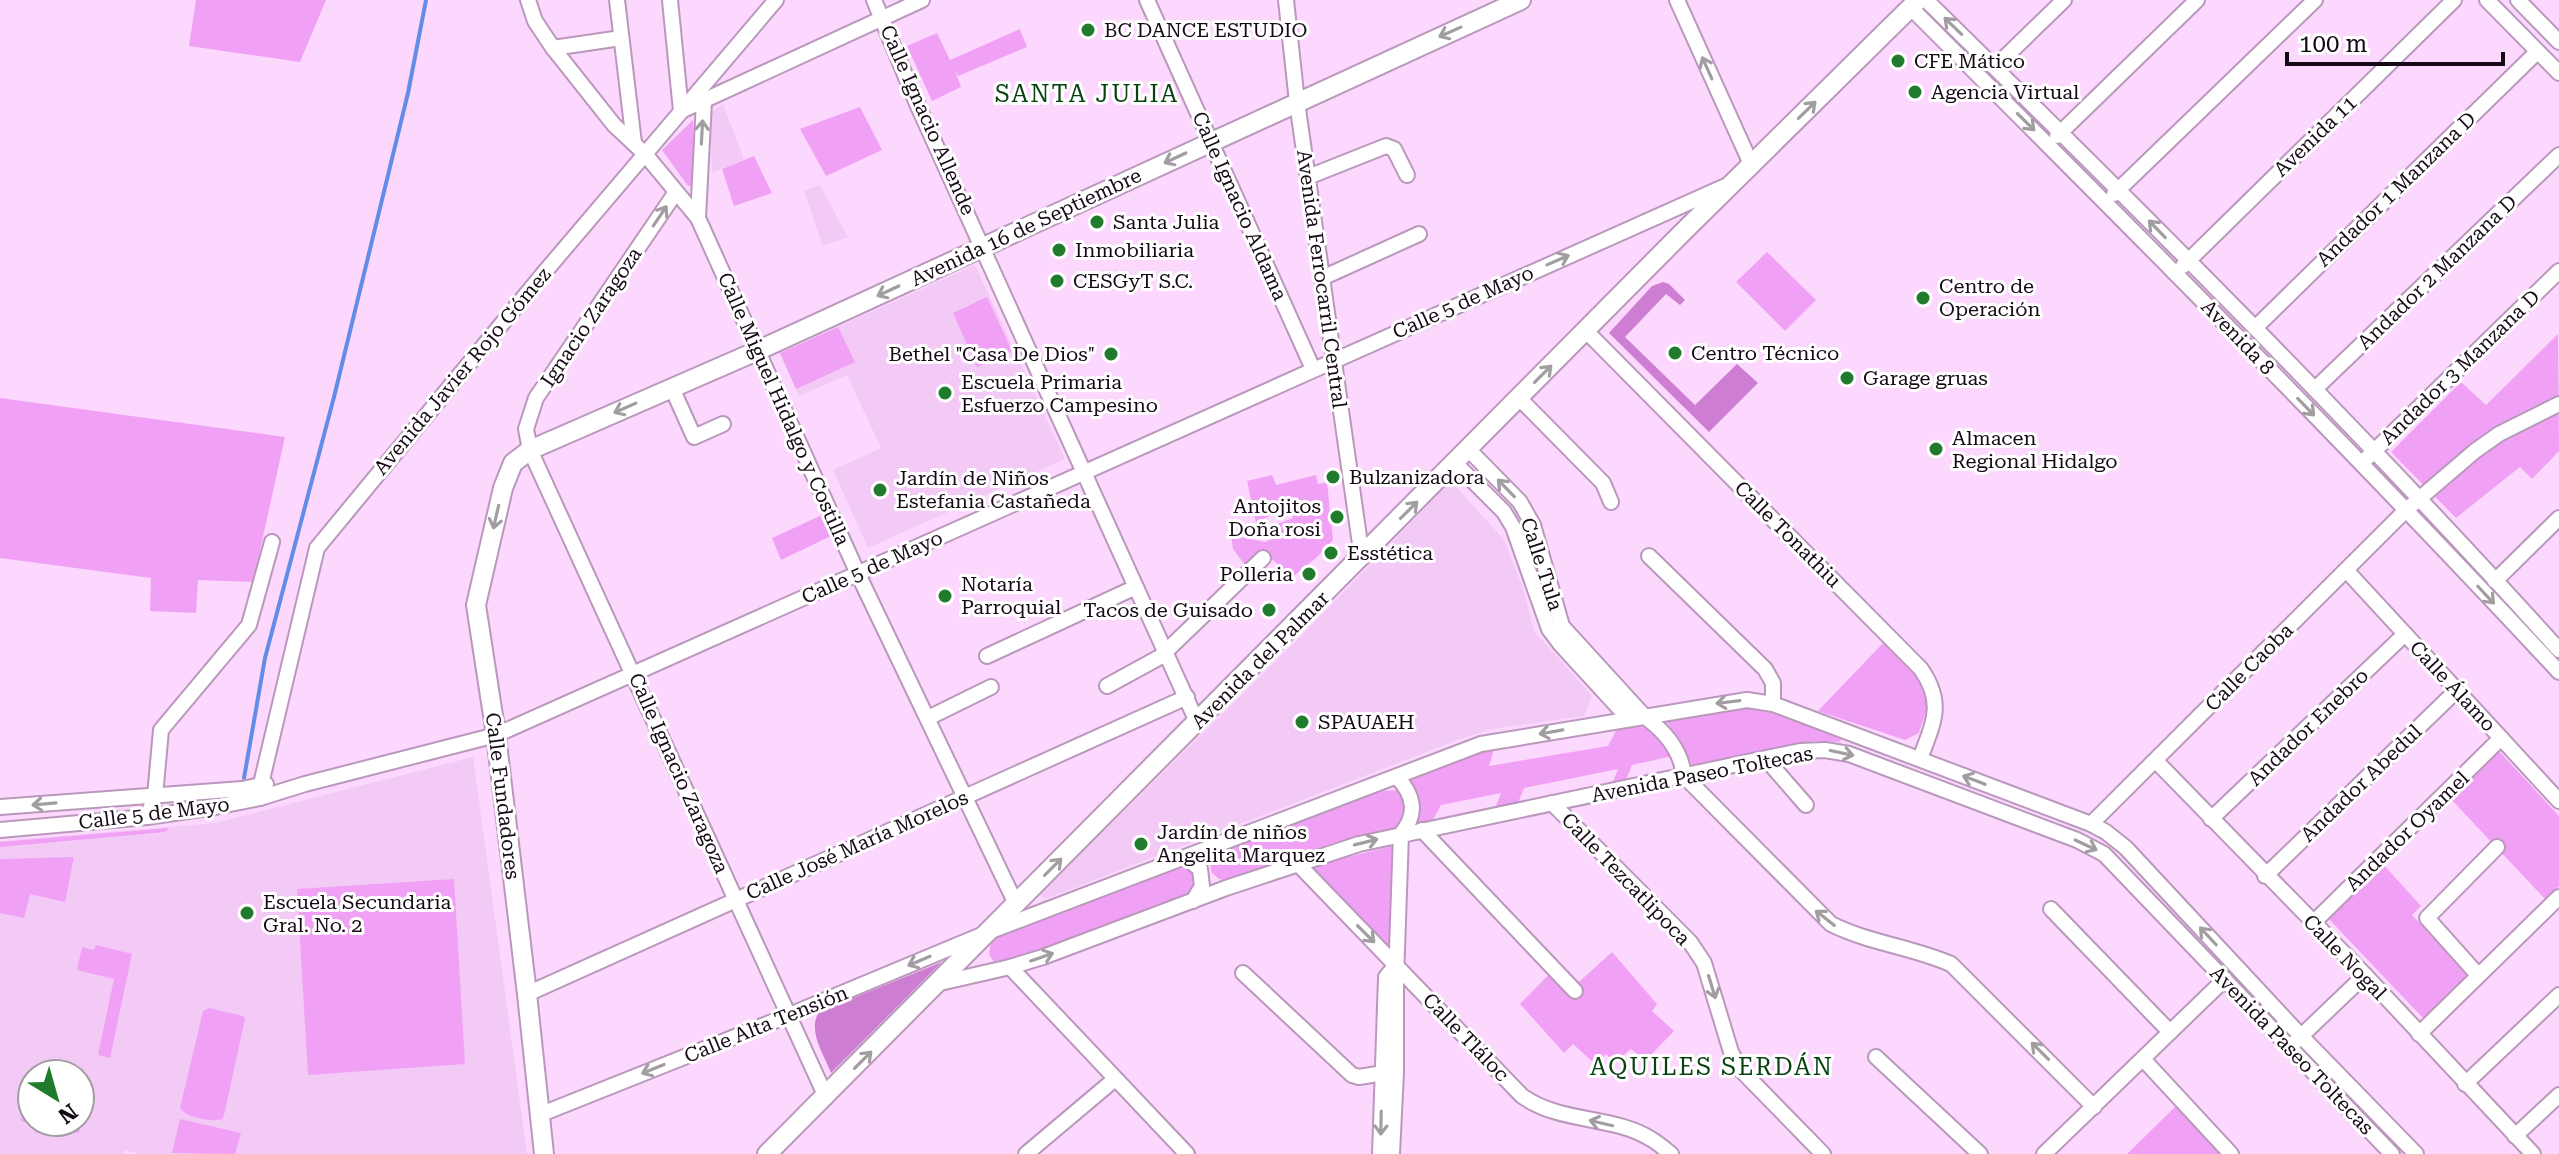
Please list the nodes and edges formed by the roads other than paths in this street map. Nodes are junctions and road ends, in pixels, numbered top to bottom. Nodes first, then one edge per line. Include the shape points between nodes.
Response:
1 (528, 0) edge
2 (617, 0) edge
3 (670, 0) edge
4 (776, 0) edge
5 (874, 0) edge
6 (922, 0) edge
7 (1147, 0) edge
8 (1286, 0) edge
9 (1521, 0) edge
10 (1677, 0) edge
11 (2064, 0) edge
12 (2197, 0) edge
13 (2315, 0) edge
14 (2454, 0) edge
15 (2487, 0) edge
16 (2518, 0) edge
17 (1919, 3) edge
18 (883, 18) junction
19 (2557, 36) edge
20 (621, 38) junction
21 (553, 48) junction
22 (2537, 52) junction
23 (1995, 67) junction
24 (2559, 73) edge
25 (704, 101) junction
26 (1297, 102) junction
27 (681, 111) junction
28 (2062, 131) junction
29 (1211, 141) junction
30 (634, 143) junction
31 (2048, 144) junction
32 (645, 154) junction
33 (2559, 155) edge
34 (1751, 164) junction
35 (1407, 175) dead end
36 (1308, 177) junction
37 (1735, 181) junction
38 (2119, 189) junction
39 (676, 192) junction
40 (2106, 202) junction
41 (698, 218) junction
42 (1419, 234) dead end
43 (984, 247) junction
44 (2188, 261) junction
45 (2559, 271) edge
46 (2176, 273) junction
47 (1322, 278) junction
48 (2256, 327) junction
49 (1586, 331) junction
50 (757, 351) junction
51 (1333, 359) junction
52 (1313, 369) junction
53 (672, 388) junction
54 (2315, 389) junction
55 (1519, 398) junction
56 (2559, 404) edge
57 (723, 424) dead end
58 (530, 450) junction
59 (2374, 451) junction
60 (1462, 456) junction
61 (2361, 463) junction
62 (1084, 472) junction
63 (2420, 500) junction
64 (1611, 502) dead end
65 (2406, 510) junction
66 (2559, 518) edge
67 (272, 542) dead end
68 (1649, 556) dead end
69 (1263, 558) dead end
70 (1362, 558) junction
71 (2346, 570) junction
72 (858, 574) junction
73 (2495, 581) junction
74 (1136, 587) junction
75 (2405, 634) junction
76 (2557, 642) edge
77 (1166, 652) junction
78 (987, 656) dead end
79 (2559, 672) edge
80 (634, 675) junction
81 (1107, 686) dead end
82 (991, 687) dead end
83 (2457, 690) junction
84 (1187, 697) junction
85 (1773, 704) junction
86 (1645, 717) junction
87 (928, 718) junction
88 (1628, 718) junction
89 (1197, 722) junction
90 (496, 735) junction
91 (2501, 738) junction
92 (1766, 759) junction
93 (1920, 759) junction
94 (2156, 761) junction
95 (1684, 776) junction
96 (1397, 777) junction
97 (260, 791) junction
98 (2557, 795) edge
99 (155, 796) junction
100 (964, 797) junction
101 (2022, 798) junction
102 (1552, 803) junction
103 (1806, 805) dead end
104 (0, 807) edge
105 (147, 817) junction
106 (2015, 817) junction
107 (2211, 819) junction
108 (2091, 824) junction
109 (0, 830) edge
110 (1422, 830) junction
111 (1401, 834) junction
112 (1217, 844) junction
113 (2497, 847) dead end
114 (1178, 858) junction
115 (1297, 863) junction
116 (2265, 876) junction
117 (1226, 888) junction
118 (2559, 897) edge
119 (736, 899) junction
120 (1192, 901) junction
121 (1016, 904) junction
122 (2051, 909) dead end
123 (2313, 923) junction
124 (991, 931) junction
125 (1397, 964) junction
126 (1010, 967) junction
127 (1243, 973) dead end
128 (2365, 975) junction
129 (2478, 975) junction
130 (2225, 979) junction
131 (940, 983) junction
132 (1575, 991) dead end
133 (527, 994) junction
134 (2559, 995) edge
135 (787, 1016) junction
136 (2170, 1032) junction
137 (2419, 1034) junction
138 (2301, 1036) junction
139 (2290, 1047) junction
140 (1876, 1057) dead end
141 (2143, 1059) junction
142 (1389, 1072) junction
143 (1115, 1079) junction
144 (2465, 1084) junction
145 (2559, 1095) edge
146 (826, 1097) junction
147 (2094, 1107) junction
148 (539, 1115) junction
149 (2515, 1136) junction
150 (544, 1154) edge
151 (767, 1154) edge
152 (1026, 1154) edge
153 (1187, 1154) edge
154 (1380, 1154) edge
155 (1392, 1154) edge
156 (1671, 1154) edge
157 (1823, 1154) edge
158 (1980, 1154) edge
159 (2044, 1154) edge
160 (2231, 1154) edge
161 (2392, 1154) edge
162 (2416, 1154) edge
163 (2533, 1154) edge

1 - 21 street, Calle Miguel Hidalgo y Costilla
2 - 20 street
3 - 27 street
4 - 27 street, Avenida Javier Rojo Gómez
5 - 18 street, Calle Ignacio Allende
6 - 18 street
7 - 29 street, Calle Ignacio Aldama
8 - 26 street, Avenida Ferrocarril Central
9 -> 26 main road, Avenida 16 de Septiembre
34 -> 10 street
11 - 23 street
12 - 28 street
13 - 38 street
14 - 44 street, Avenida 11
15 - 22 street
16 - 19 street
23 -> 17 street, Avenida 8
17 -> 31 street, Avenida 8
34 -> 17 main road, Avenida del Palmar
18 - 25 street
18 - 43 street, Calle Ignacio Allende
20 - 21 street
20 - 30 street
21 - 30 street, Calle Miguel Hidalgo y Costilla
22 - 24 street
22 - 48 street, Andador 1 Manzana D
23 - 28 street, Avenida 8
25 - 27 street
41 -> 25 street, Calle Miguel Hidalgo y Costilla
26 - 29 main road, Avenida 16 de Septiembre
26 - 36 street, Avenida Ferrocarril Central
27 - 32 street, Avenida Javier Rojo Gómez
28 - 31 street
28 - 38 street, Avenida 8
29 -> 43 main road, Avenida 16 de Septiembre
29 - 52 street, Calle Ignacio Aldama
30 - 32 street, Calle Miguel Hidalgo y Costilla
31 - 40 street, Avenida 8
32 - 39 street, Calle Miguel Hidalgo y Costilla
32 - 97 street, Avenida Javier Rojo Gómez via 317,548
33 - 54 street, Andador 2 Manzana D
34 - 37 main road, Avenida del Palmar
35 - 36 street via 1394,149 1386,146
36 - 47 street, Avenida Ferrocarril Central
37 - 49 main road, Avenida del Palmar
51 -> 37 street, Calle 5 de Mayo
38 - 40 street
44 -> 38 street, Avenida 8
39 - 41 street, Calle Miguel Hidalgo y Costilla
58 -> 39 street, Ignacio Zaragoza via 526,429 536,398
40 - 46 street, Avenida 8
41 - 50 street, Calle Miguel Hidalgo y Costilla
42 - 47 street
43 -> 50 main road, Avenida 16 de Septiembre
43 - 62 street, Calle Ignacio Allende
44 - 46 street, Avenida 11
44 - 48 street, Avenida 8
45 - 59 street, Andador 3 Manzana D
46 -> 61 street, Avenida 8
47 - 51 street, Avenida Ferrocarril Central
48 - 54 street, Avenida 8
55 -> 49 main road, Avenida del Palmar
49 - 93 street, Calle Tonathiu via 1921,669 1932,684 1936,712
50 - 53 main road, Avenida 16 de Septiembre
50 - 72 street, Calle Miguel Hidalgo y Costilla
51 - 52 street, Calle 5 de Mayo
51 - 70 street, Avenida Ferrocarril Central
52 - 62 street, Calle 5 de Mayo
53 - 57 street via 694,437
53 -> 58 main road, Avenida 16 de Septiembre
54 - 59 street, Avenida 8
55 - 60 main road, Avenida del Palmar
55 - 64 street via 1603,483
56 - 63 street, Calle Caoba via 2499,434
58 - 80 street, Calle Ignacio Zaragoza
58 -> 90 main road, Calle Fundadores via 513,463 503,488 476,605
59 - 61 street, Andador 3 Manzana D
59 - 63 street, Avenida 8
70 -> 60 main road, Avenida del Palmar
86 -> 60 street, Calle Tula via 1562,626 1533,525 1520,502
60 - 88 street, Calle Tula via 1513,527 1549,629
61 - 65 street, Avenida 8
62 - 72 street, Calle 5 de Mayo
62 - 74 street, Calle Ignacio Allende
63 - 65 street, Calle Caoba
63 - 73 street, Avenida 8
65 - 71 street, Calle Caoba
65 -> 79 street, Avenida 8
66 - 73 street
67 - 99 street via 249,625 161,730
68 - 85 street via 1765,669 1773,683
69 - 77 street
70 - 89 main road, Avenida del Palmar
71 - 75 street, Calle Álamo
71 - 94 street, Calle Caoba
72 - 80 street, Calle 5 de Mayo
72 - 87 street, Calle Miguel Hidalgo y Costilla
73 - 76 street, Avenida 8
74 - 77 street, Calle Ignacio Allende
74 - 78 street
75 - 83 street, Calle Álamo
75 - 107 street, Andador Enebro
77 - 81 street
77 - 84 street, Calle Ignacio Allende
80 - 90 street, Calle 5 de Mayo
80 - 119 street, Calle Ignacio Zaragoza
82 - 87 street
83 - 91 street, Calle Álamo
83 - 116 street, Andador Abedul
84 - 89 street, Calle Ignacio Allende
84 - 100 street, Calle José María Morelos
85 -> 86 street, Avenida Paseo Toltecas via 1725,702
85 - 93 street, Avenida Paseo Toltecas
86 - 88 street, Avenida Paseo Toltecas
86 - 95 street, Calle Tula via 1673,743
87 - 100 street, Calle Miguel Hidalgo y Costilla
88 -> 96 street, Avenida Paseo Toltecas via 1481,744
121 -> 89 main road, Avenida del Palmar
90 - 97 street, Calle 5 de Mayo
90 - 133 main road, Calle Fundadores
91 - 98 street, Calle Álamo
91 - 123 street, Andador Oyamel
92 - 95 street, Avenida Paseo Toltecas
92 - 103 street
92 -> 106 street, Avenida Paseo Toltecas via 1800,751 1849,754
101 -> 93 street, Avenida Paseo Toltecas
94 - 107 street, Calle Nogal
94 - 108 street, Calle Caoba
95 - 102 street, Avenida Paseo Toltecas
147 -> 95 street via 1951,964 1831,924
96 - 111 street via 1413,798 1408,826
96 - 112 street, Avenida Paseo Toltecas
97 - 99 street, Calle 5 de Mayo
97 - 105 street, Calle 5 de Mayo
99 -> 104 street, Calle 5 de Mayo
99 - 105 street
100 - 119 street, Calle José María Morelos
100 - 121 street, Calle Miguel Hidalgo y Costilla
101 - 106 street
101 - 108 street, Avenida Paseo Toltecas
102 - 110 street, Avenida Paseo Toltecas
102 -> 157 street, Calle Tezcatlipoca via 1690,942 1704,963 1740,1069
105 - 109 street, Calle 5 de Mayo
106 -> 130 street, Avenida Paseo Toltecas via 2104,854
107 - 116 street, Calle Nogal
138 -> 108 street, Avenida Paseo Toltecas via 2126,848
110 - 111 street, Avenida Paseo Toltecas
110 - 132 street
115 -> 111 street, Avenida Paseo Toltecas
111 - 125 street
112 - 114 street, Avenida Paseo Toltecas
112 - 117 street via 1207,869
113 - 129 street via 2427,918
114 - 120 street via 1200,869 1202,886
114 - 124 street, Avenida Paseo Toltecas
115 - 117 street, Avenida Paseo Toltecas
115 -> 125 street, Calle Tláloc
116 - 123 street, Calle Nogal
117 - 120 street, Avenida Paseo Toltecas
118 - 129 street
119 - 133 street, Calle José María Morelos
119 - 135 street, Calle Ignacio Zaragoza
126 -> 120 street, Avenida Paseo Toltecas
121 - 124 main road, Avenida del Palmar
122 - 136 street
123 - 128 street, Calle Nogal
124 - 131 main road, Avenida del Palmar
124 -> 135 street, Calle Alta Tensión
125 - 142 street via 1386,977
156 -> 125 street, Calle Tláloc via 1631,1130 1558,1114 1522,1096
126 - 131 street, Avenida Paseo Toltecas
126 - 143 street
127 - 142 street via 1352,1075
128 - 137 street, Calle Nogal
128 - 138 street
129 - 137 street
130 - 136 street
130 - 139 street, Avenida Paseo Toltecas
146 -> 131 main road, Avenida del Palmar
133 - 148 main road, Calle Fundadores
134 - 144 street
135 - 146 street, Calle Ignacio Zaragoza
135 -> 148 street, Calle Alta Tensión
136 - 141 street
137 - 144 street, Calle Nogal
138 - 139 street
138 - 162 street, Avenida Paseo Toltecas
139 - 161 street, Avenida Paseo Toltecas
140 - 158 street
141 - 147 street
141 - 160 street
142 -> 154 street
142 - 155 street
143 - 152 street
143 - 153 street
144 - 149 street, Calle Nogal
145 - 149 street
146 - 151 main road, Avenida del Palmar
147 - 159 street
148 - 150 main road, Calle Fundadores
149 - 163 street, Calle Nogal

